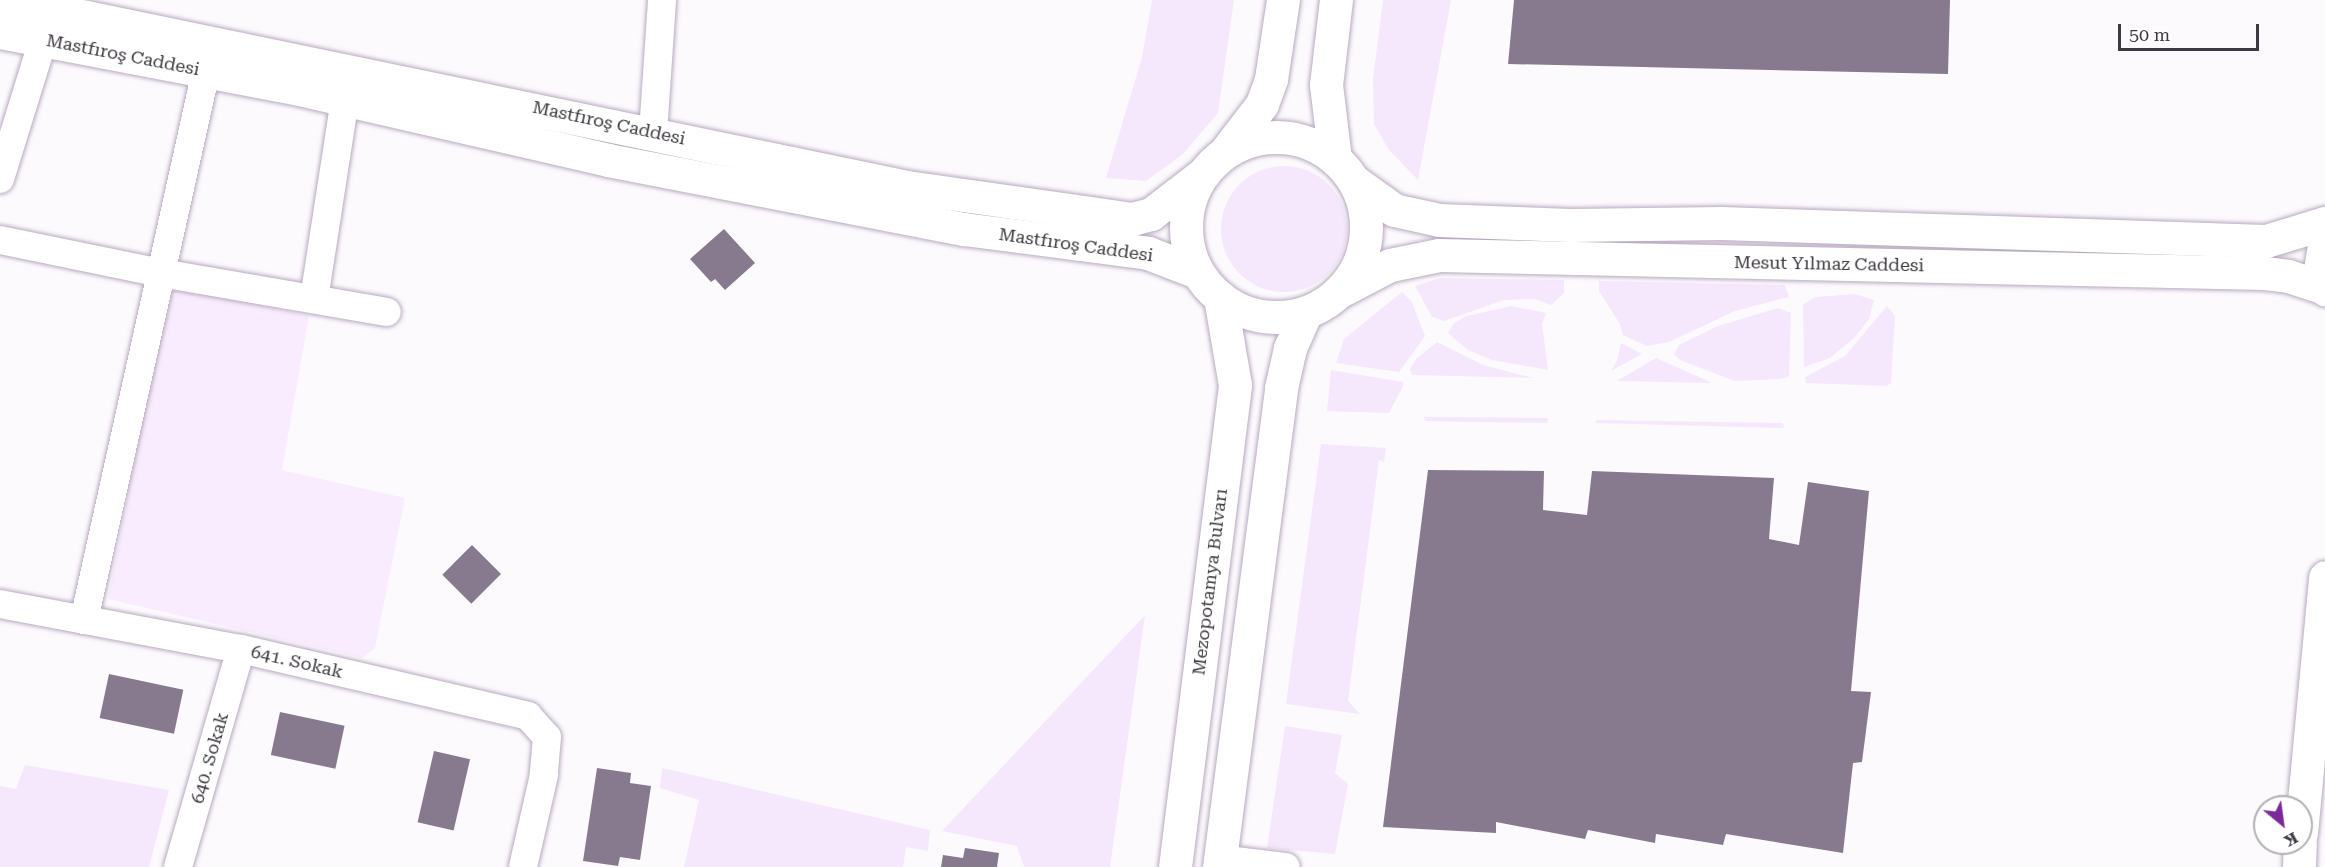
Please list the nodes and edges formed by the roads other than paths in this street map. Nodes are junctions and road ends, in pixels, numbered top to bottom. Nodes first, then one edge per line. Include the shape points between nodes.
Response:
1 (4, 0) edge
2 (662, 0) edge
3 (1283, 0) edge
4 (1336, 0) edge
5 (49, 16) edge
6 (0, 32) edge
7 (206, 71) junction
8 (345, 99) junction
9 (653, 132) junction
10 (1214, 164) junction
11 (1345, 170) junction
12 (0, 179) edge
13 (2325, 223) edge
14 (2325, 239) edge
15 (0, 240) edge
16 (1197, 272) junction
17 (161, 273) junction
18 (2325, 288) edge
19 (1340, 291) junction
20 (1220, 297) junction
21 (314, 299) junction
22 (387, 312) dead end
23 (1306, 312) junction
24 (2325, 577) edge
25 (0, 604) edge
26 (84, 620) junction
27 (241, 649) junction
28 (2305, 795) edge
29 (1219, 863) edge
30 (178, 867) edge
31 (522, 867) edge
32 (1175, 867) edge
33 (1286, 867) edge

1 - 5 main road, Mastfıroş Caddesi
2 - 9 street
3 - 10 main road via 1271,79 1262,104
4 - 11 main road via 1326,85
5 - 6 main road, Mastfıroş Caddesi
5 - 7 main road, Mastfıroş Caddesi
5 - 9 main road, Mastfıroş Caddesi
5 - 12 street
7 - 8 main road, Mastfıroş Caddesi
7 - 17 street
8 - 16 main road, Mastfıroş Caddesi via 608,160 952,226 1148,253
8 - 21 street
9 - 10 main road, Mastfıroş Caddesi via 907,187 1132,219 1151,214
10 - 11 main road via 1251,140 1281,137 1310,143
10 - 16 main road via 1191,197 1186,222 1188,248
11 - 13 main road, Mesut Yılmaz Caddesi via 1394,210 1438,220 1570,225 1721,223 2266,241
11 - 19 main road via 1365,209 1366,239 1357,267
14 - 18 main road via 2320,269
15 - 17 street
16 - 20 main road
17 - 21 street
17 - 26 street
18 - 19 main road, Mesut Yılmaz Caddesi via 2265,273 1439,255 1390,265
19 - 23 main road
20 - 23 main road via 1235,308 1261,316 1289,317
20 - 32 main road, Mezopotamya Bulvarı via 1235,386
21 - 22 street
23 - 29 main road via 1290,348 1281,388
24 - 28 main road
25 - 26 street, 641. Sokak
26 - 27 street, 641. Sokak
27 - 30 street, 640. Sokak
27 - 31 street, 641. Sokak via 528,716 547,737 544,775
29 - 33 street

